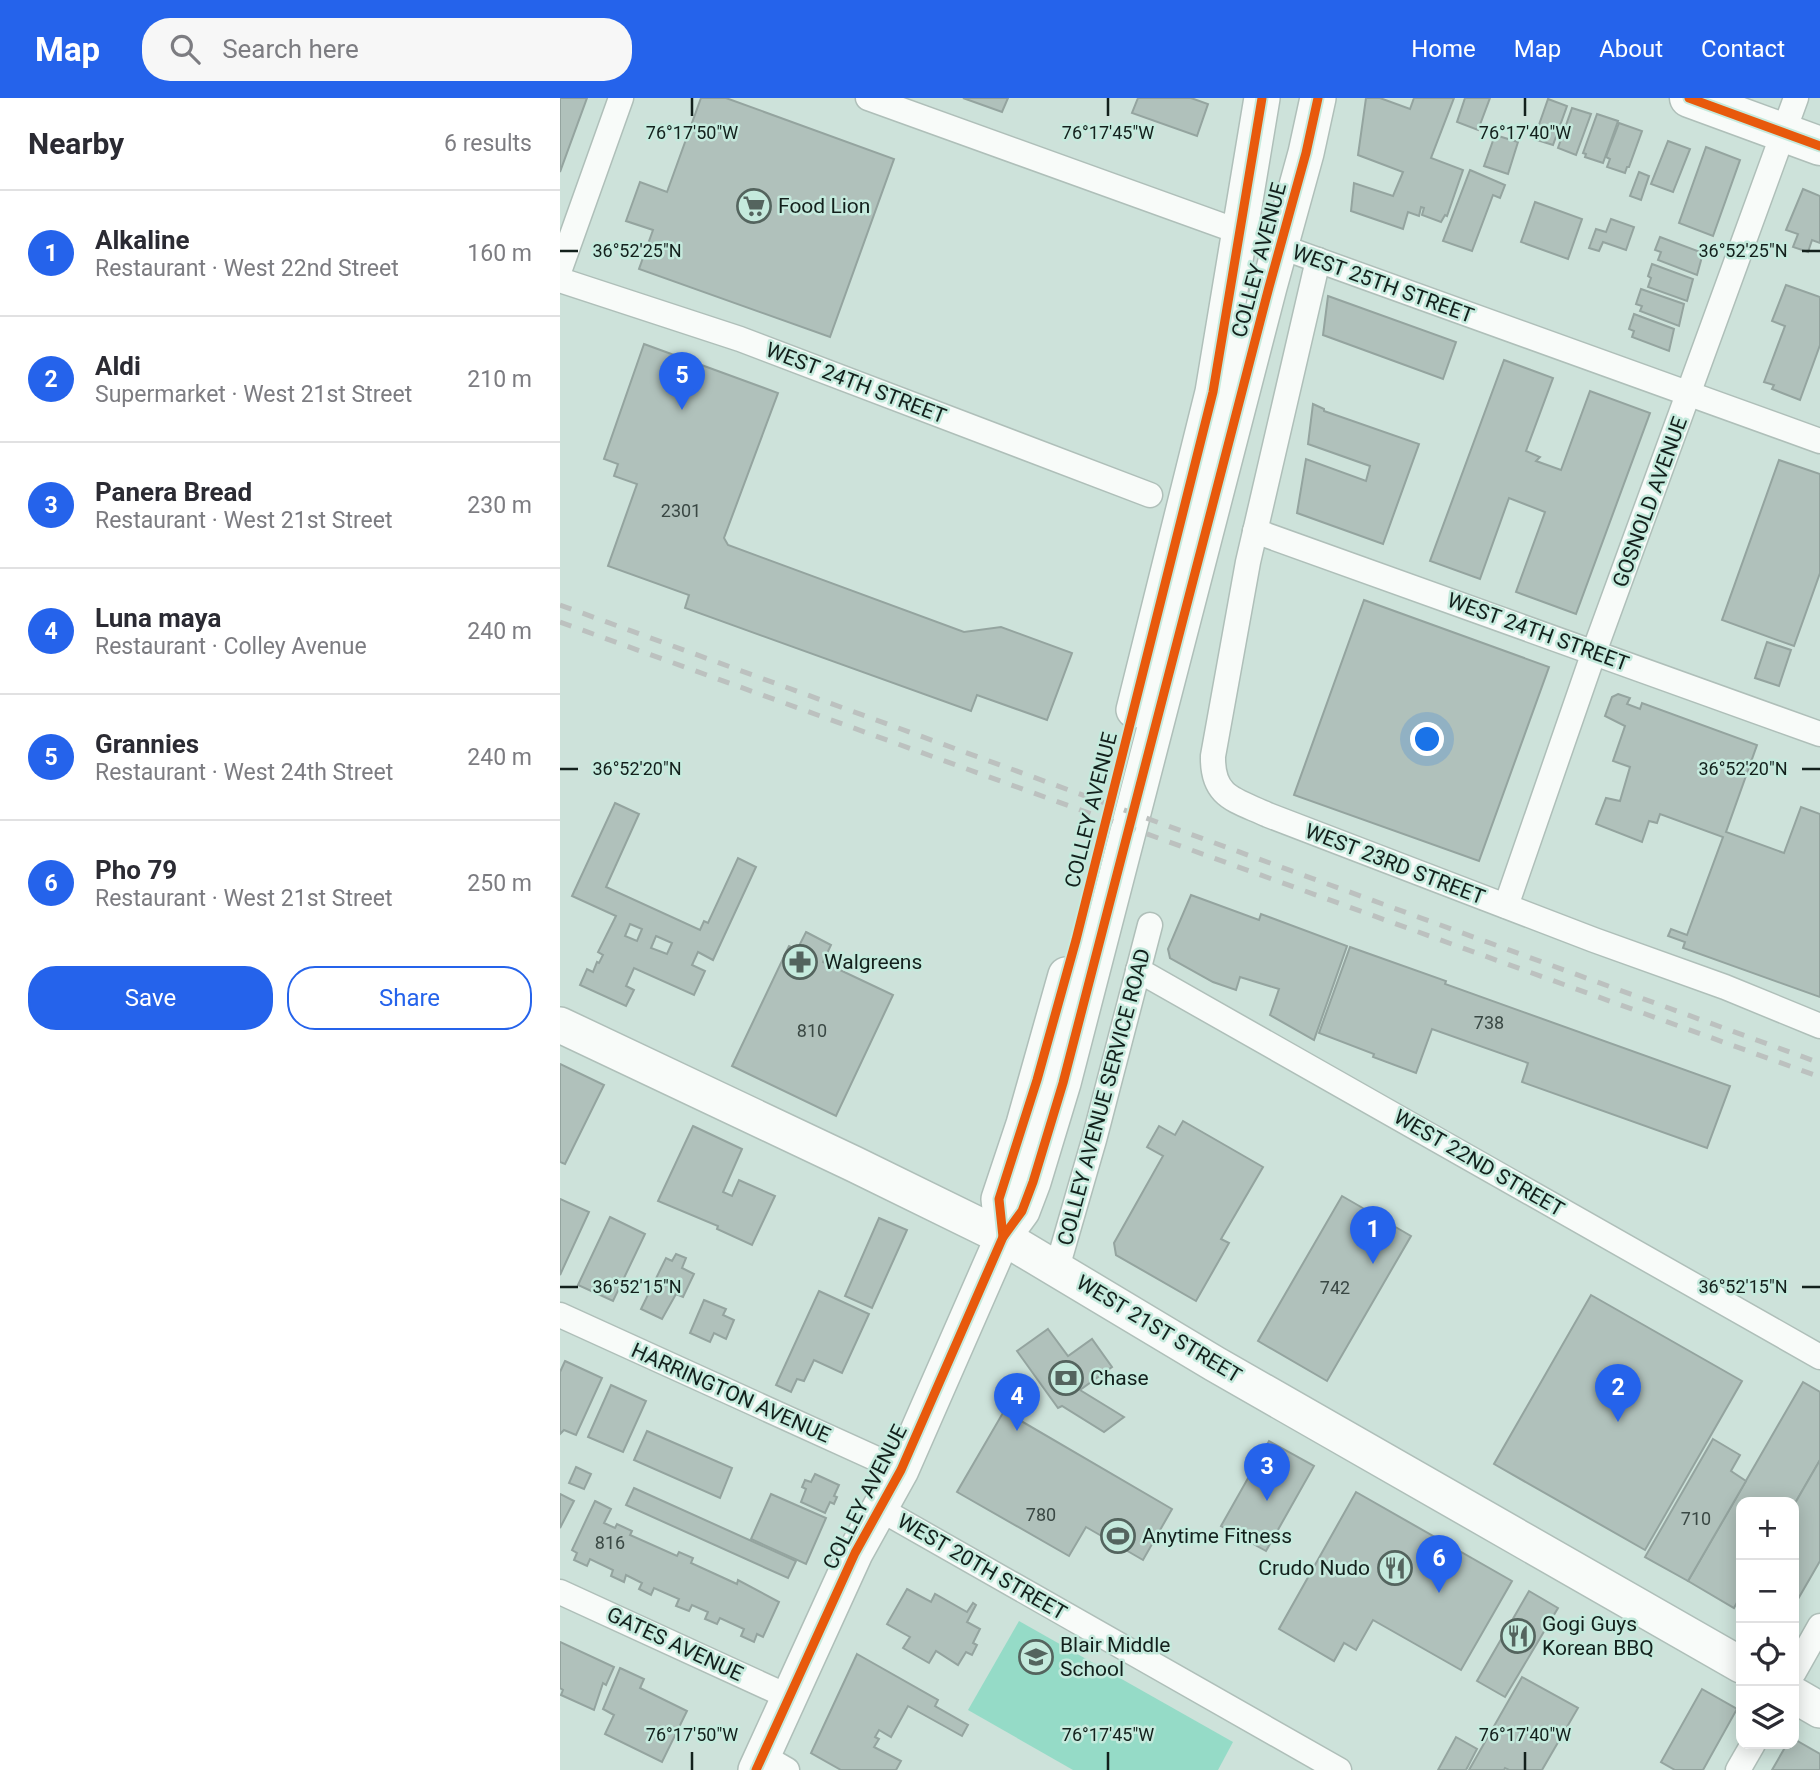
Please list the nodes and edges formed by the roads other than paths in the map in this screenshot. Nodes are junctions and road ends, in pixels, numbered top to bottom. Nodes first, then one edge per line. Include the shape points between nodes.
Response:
1 (621, 98) edge
2 (868, 98) edge
3 (1262, 98) edge
4 (1318, 98) edge
5 (1689, 98) edge
6 (1790, 115) edge
7 (1820, 146) edge
8 (1241, 233) junction
9 (1280, 247) junction
10 (1318, 260) junction
11 (560, 269) edge
12 (560, 280) edge
13 (1689, 394) junction
14 (1820, 441) edge
15 (1150, 495) dead end
16 (1255, 531) junction
17 (1594, 653) junction
18 (1820, 734) edge
19 (1506, 906) junction
20 (1150, 925) dead end
21 (1138, 970) junction
22 (560, 1025) edge
23 (1820, 1026) edge
24 (1003, 1237) junction
25 (1057, 1268) junction
26 (560, 1315) edge
27 (1820, 1357) edge
28 (901, 1470) junction
29 (880, 1510) junction
30 (560, 1592) edge
31 (1820, 1626) edge
32 (1736, 1662) edge
33 (1799, 1663) edge
34 (789, 1698) junction
35 (1799, 1698) edge
36 (1820, 1710) edge
37 (1750, 1749) edge
38 (769, 1765) edge
39 (1339, 1770) edge
40 (1738, 1770) edge

1 - 11 street
2 - 8 street, WEST 25TH STREET
3 - 8 main road, COLLEY AVENUE
4 - 9 main road, COLLEY AVENUE
5 - 6 main road
6 - 7 main road
6 - 13 street, GOSNOLD AVENUE
8 - 9 street, WEST 25TH STREET
8 - 24 main road, COLLEY AVENUE via 1198,460 1076,940 999,1199
9 - 10 street, WEST 25TH STREET
9 - 24 main road, COLLEY AVENUE via 1063,1083 1022,1211
10 - 13 street, WEST 25TH STREET
10 - 16 street
12 - 15 street, WEST 24TH STREET via 740,340
13 - 14 street, WEST 25TH STREET
13 - 17 street, GOSNOLD AVENUE
16 - 17 street, WEST 24TH STREET
16 - 19 street, WEST 23RD STREET via 1213,756 1212,773 1218,786 1227,796 1268,815
17 - 18 street, WEST 24TH STREET
17 - 19 street, GOSNOLD AVENUE
19 - 23 street, WEST 23RD STREET
20 - 21 street, COLLEY AVENUE SERVICE ROAD
21 - 25 street, COLLEY AVENUE SERVICE ROAD
21 - 27 street, WEST 22ND STREET
22 - 24 main road, WEST 21ST STREET
24 - 25 main road, WEST 21ST STREET
24 - 28 main road, COLLEY AVENUE
25 - 32 main road, WEST 21ST STREET via 1215,1364
26 - 28 street, HARRINGTON AVENUE
28 - 29 main road, COLLEY AVENUE
29 - 34 main road, COLLEY AVENUE via 855,1553
29 - 39 street, WEST 20TH STREET
30 - 34 street, GATES AVENUE
31 - 33 street
34 - 38 main road, COLLEY AVENUE
35 - 36 main road
37 - 40 street

